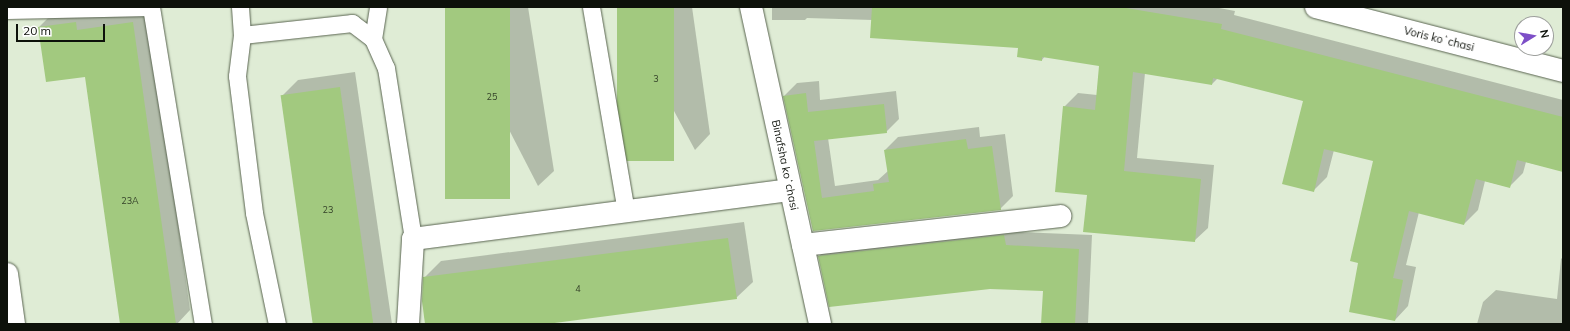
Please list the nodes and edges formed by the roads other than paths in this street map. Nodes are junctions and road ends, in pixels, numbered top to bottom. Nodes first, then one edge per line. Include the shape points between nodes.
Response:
1 (150, 7) edge
2 (240, 7) edge
3 (378, 7) edge
4 (591, 7) edge
5 (751, 7) edge
6 (1316, 7) edge
7 (7, 10) edge
8 (242, 36) junction
9 (373, 39) junction
10 (1563, 70) edge
11 (791, 190) junction
12 (626, 211) junction
13 (1060, 216) dead end
14 (413, 239) junction
15 (803, 245) junction
16 (7, 274) edge
17 (14, 324) edge
18 (203, 324) edge
19 (276, 324) edge
20 (408, 324) edge
21 (820, 324) edge

1 - 7 lane
1 - 18 lane
2 - 8 lane
3 - 9 lane
4 - 12 lane
5 - 11 street, Binafsha koʻchasi
6 - 10 street, Voris koʻchasi
8 - 9 lane via 352,23
8 - 19 lane via 237,76 254,213
9 - 14 lane via 386,68
11 - 12 street
11 - 15 street, Binafsha koʻchasi
12 - 14 street
13 - 15 street
14 - 20 street
15 - 21 street, Binafsha koʻchasi
16 - 17 street

